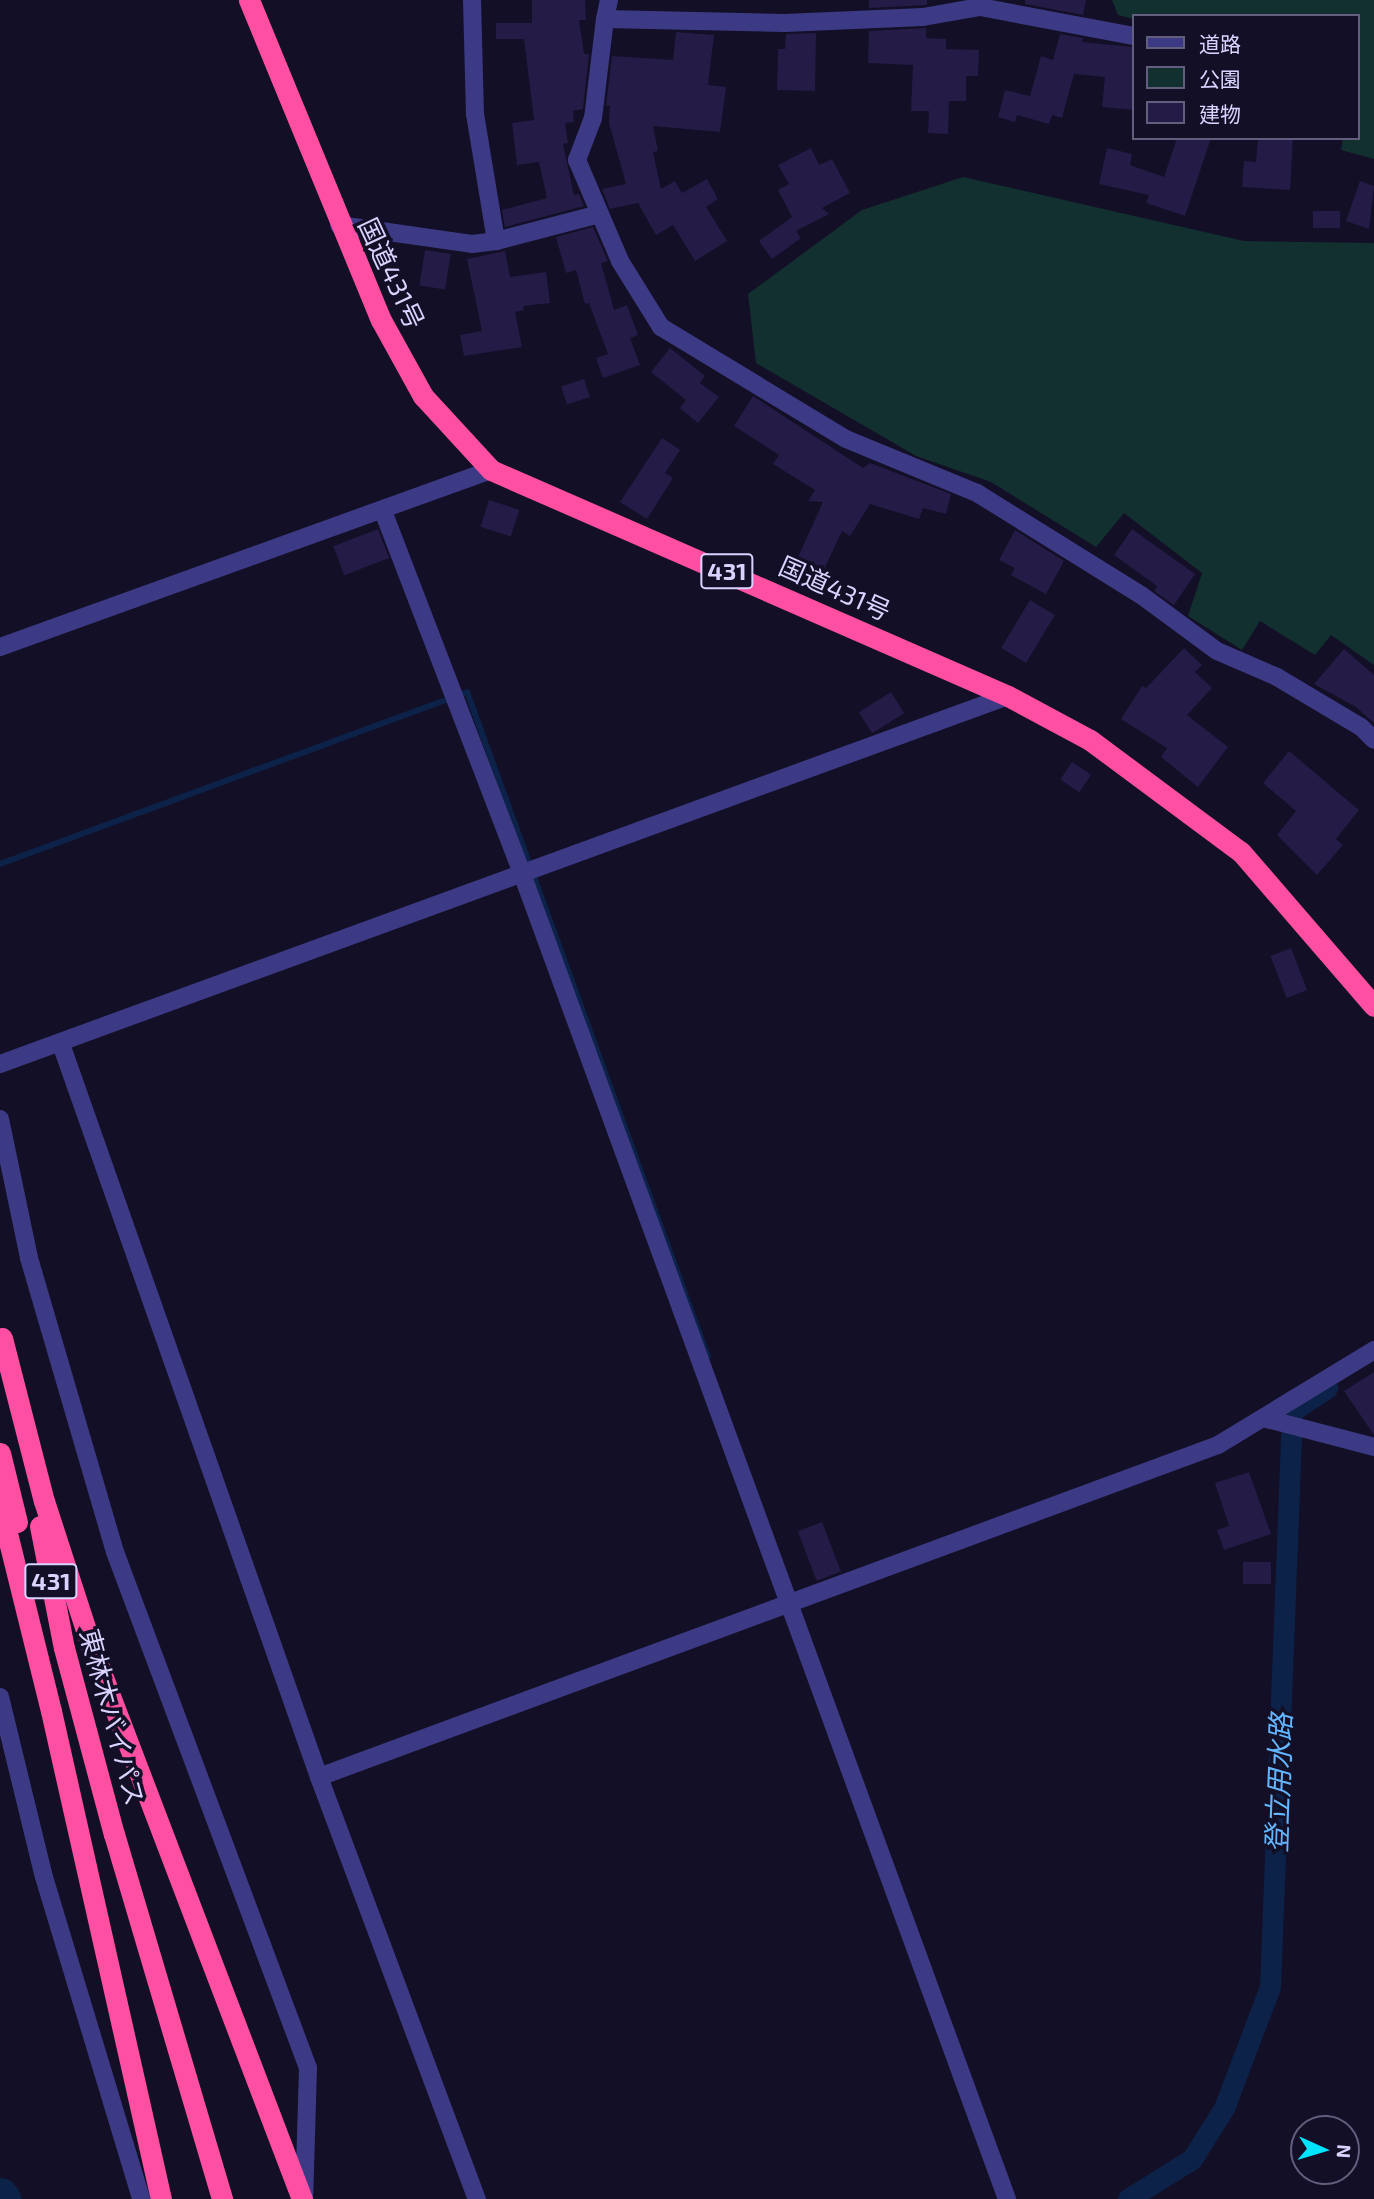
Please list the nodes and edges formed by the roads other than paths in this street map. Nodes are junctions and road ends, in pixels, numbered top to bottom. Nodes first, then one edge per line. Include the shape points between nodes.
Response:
1 (249, 0) edge
2 (472, 0) edge
3 (609, 0) edge
4 (605, 19) junction
5 (1132, 36) edge
6 (600, 214) junction
7 (339, 225) junction
8 (496, 241) junction
9 (491, 470) junction
10 (383, 511) junction
11 (0, 648) edge
12 (1008, 696) junction
13 (1374, 740) edge
14 (521, 871) junction
15 (1374, 1006) edge
16 (61, 1044) junction
17 (0, 1064) edge
18 (0, 1119) edge
19 (1, 1331) edge
20 (1374, 1350) edge
21 (1263, 1418) junction
22 (1374, 1447) edge
23 (0, 1453) edge
24 (0, 1506) edge
25 (787, 1606) junction
26 (0, 1697) edge
27 (319, 1777) junction
28 (114, 1834) junction
29 (141, 2199) edge
30 (161, 2199) edge
31 (222, 2199) edge
32 (303, 2199) edge
33 (477, 2199) edge
34 (1007, 2199) edge

1 - 7 highway, 国道431号 / 431
2 - 8 street via 475,114
3 - 4 street
4 - 5 street via 785,23 923,17 980,7
4 - 6 street via 593,118 576,160
6 - 8 street
6 - 13 street via 620,261 661,327 846,439 977,493 1141,595 1217,651 1278,677 1361,727
7 - 8 street via 472,244
7 - 9 highway, 国道431号 / 431 via 381,320 423,396
9 - 10 street
9 - 12 highway, 国道431号 / 431
10 - 11 street
10 - 14 street
12 - 14 street
12 - 15 highway, 国道431号 / 431 via 1090,740 1241,852
14 - 16 street
14 - 25 street
16 - 17 street
16 - 27 street
18 - 32 street via 29,1258 115,1552 308,2068
19 - 28 highway, 東林木バイパス / 431 via 64,1648
19 - 32 highway via 44,1500 91,1646
20 - 21 street
21 - 22 street
21 - 25 street via 1218,1446
23 - 28 highway, 東林木バイパス / 431 via 50,1650
24 - 30 highway
25 - 27 street
25 - 34 street
26 - 29 street via 44,1877
27 - 33 street
28 - 31 highway, 東林木バイパス / 431

